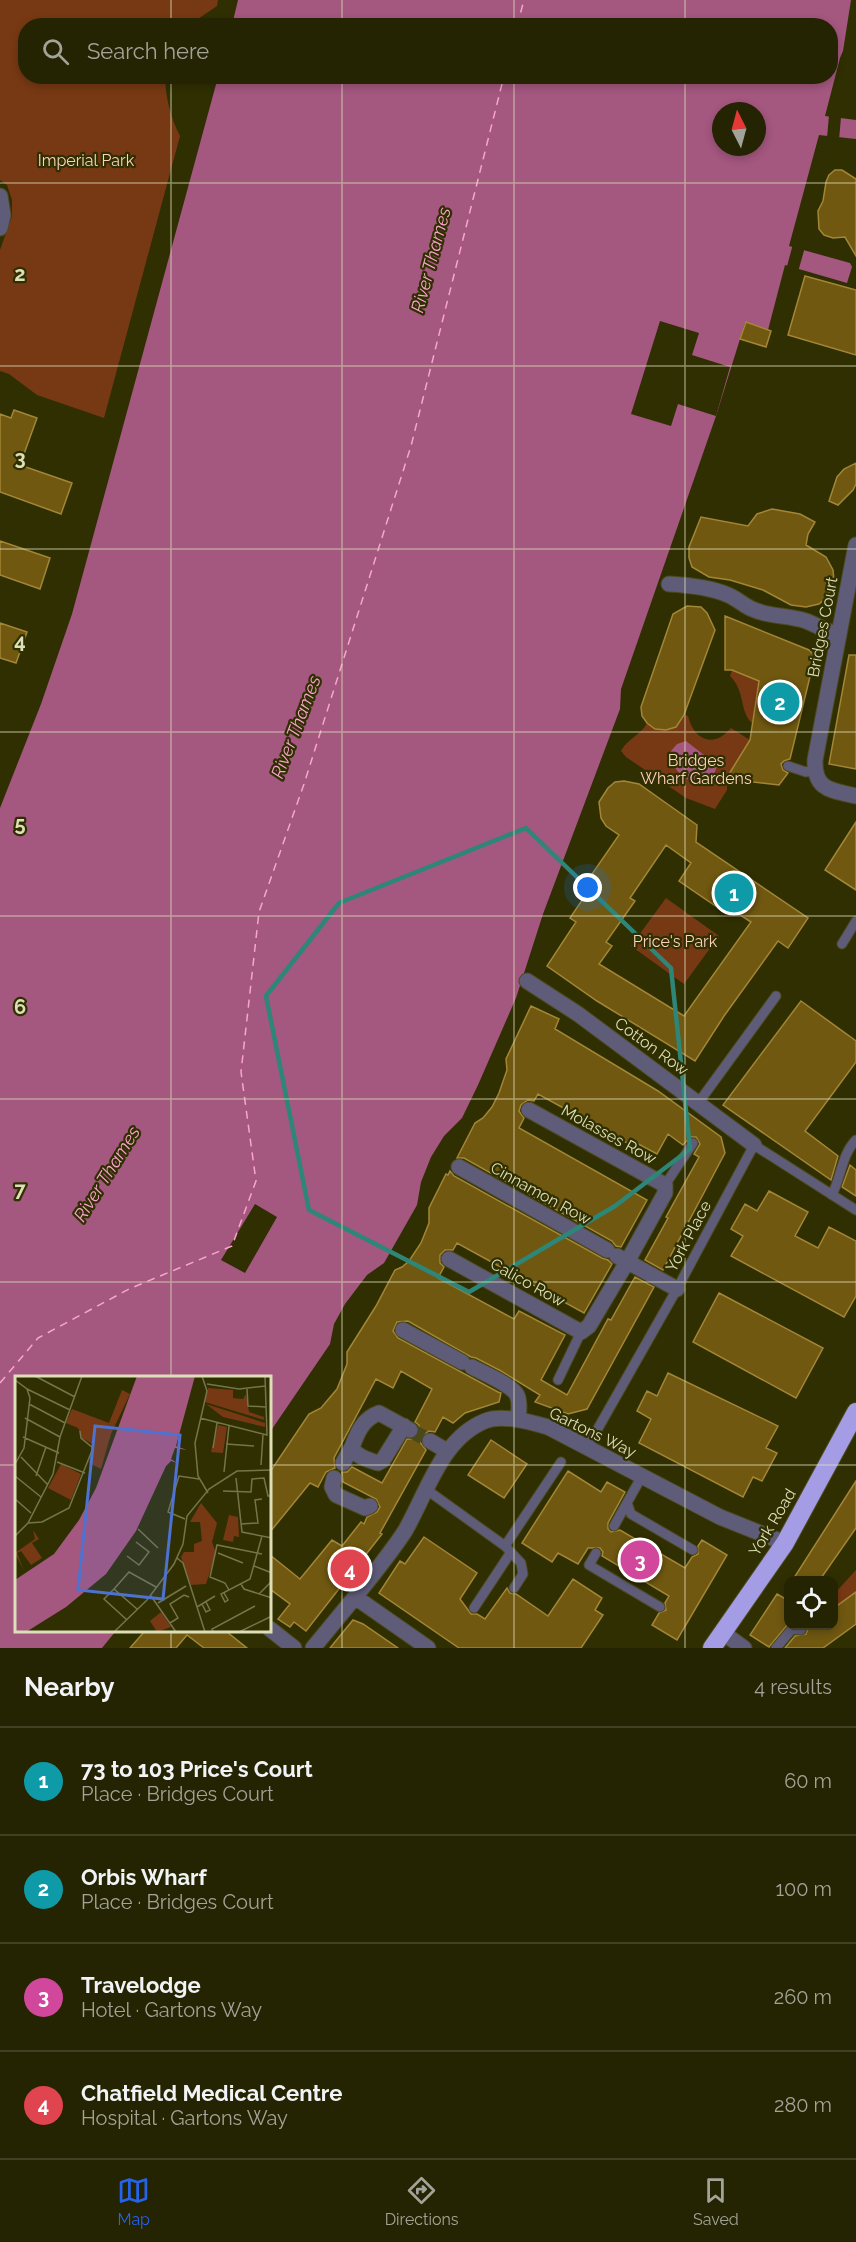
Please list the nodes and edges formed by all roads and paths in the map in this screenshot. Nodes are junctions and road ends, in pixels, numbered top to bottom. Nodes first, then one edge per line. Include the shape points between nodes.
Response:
1 (0, 196) edge
2 (0, 228) edge
3 (856, 545) edge
4 (669, 584) dead end
5 (839, 635) junction
6 (788, 766) dead end
7 (815, 770) junction
8 (856, 796) edge
9 (856, 921) edge
10 (842, 944) dead end
11 (527, 981) dead end
12 (776, 996) dead end
13 (699, 1102) junction
14 (529, 1110) dead end
15 (856, 1140) edge
16 (693, 1143) dead end
17 (754, 1145) junction
18 (459, 1167) dead end
19 (665, 1189) junction
20 (832, 1195) junction
21 (856, 1210) edge
22 (617, 1256) junction
23 (449, 1259) dead end
24 (677, 1289) junction
25 (585, 1329) junction
26 (403, 1330) dead end
27 (558, 1380) dead end
28 (856, 1412) edge
29 (518, 1419) junction
30 (430, 1441) tunnel mouth
31 (588, 1446) junction
32 (352, 1447) junction
33 (447, 1451) junction
34 (561, 1462) dead end
35 (343, 1463) dead end
36 (642, 1476) junction
37 (334, 1478) dead end
38 (427, 1490) junction
39 (627, 1503) junction
40 (370, 1506) dead end
41 (614, 1526) dead end
42 (785, 1543) junction
43 (508, 1549) junction
44 (693, 1550) dead end
45 (596, 1553) dead end
46 (514, 1588) dead end
47 (355, 1598) junction
48 (660, 1607) dead end
49 (474, 1608) dead end
50 (791, 1630) edge
51 (272, 1631) edge
52 (722, 1632) junction
53 (294, 1648) edge
54 (313, 1648) edge
55 (428, 1648) edge
56 (712, 1648) edge
57 (744, 1648) edge
58 (776, 1648) edge

1 - 2 street
3 - 5 street, Bridges Court
4 - 5 street via 728,595 752,609 807,621
5 - 7 street, Bridges Court
6 - 7 lane via 806,772
7 - 8 street via 818,782 829,790
9 - 10 lane
11 - 13 street, Cotton Row
12 - 13 lane
13 - 17 street, Cotton Row
14 - 19 street, Molasses Row
15 - 20 lane via 849,1147
16 - 19 lane
17 - 20 lane
17 - 24 lane, York Place
18 - 22 street, Cinnamon Row
19 - 22 street
20 - 21 lane
22 - 24 street, Cinnamon Row
22 - 25 street
23 - 25 street, Calico Row
24 - 31 lane, York Place
25 - 27 lane
26 - 29 street via 511,1388 517,1395
28 - 42 highway, York Road
29 - 31 street, Gartons Way via 548,1427
29 - 33 street, Gartons Way via 487,1420 468,1430
30 - 33 street
31 - 36 street, Gartons Way
32 - 32 street via 362,1424 379,1413 407,1428 378,1463 364,1458
32 - 35 street
33 - 38 street, Gartons Way
34 - 43 lane
36 - 39 lane
36 - 42 street, Gartons Way via 720,1516
37 - 40 street via 336,1496 364,1508
38 - 43 lane
38 - 47 street, Gartons Way via 395,1546
39 - 41 lane
39 - 44 lane via 632,1514
42 - 52 highway, York Road
43 - 46 lane via 523,1569
43 - 49 lane
45 - 48 lane via 589,1565
47 - 54 street, Gartons Way
47 - 55 street
50 - 58 lane
51 - 53 street
52 - 56 highway, York Road
52 - 57 street

